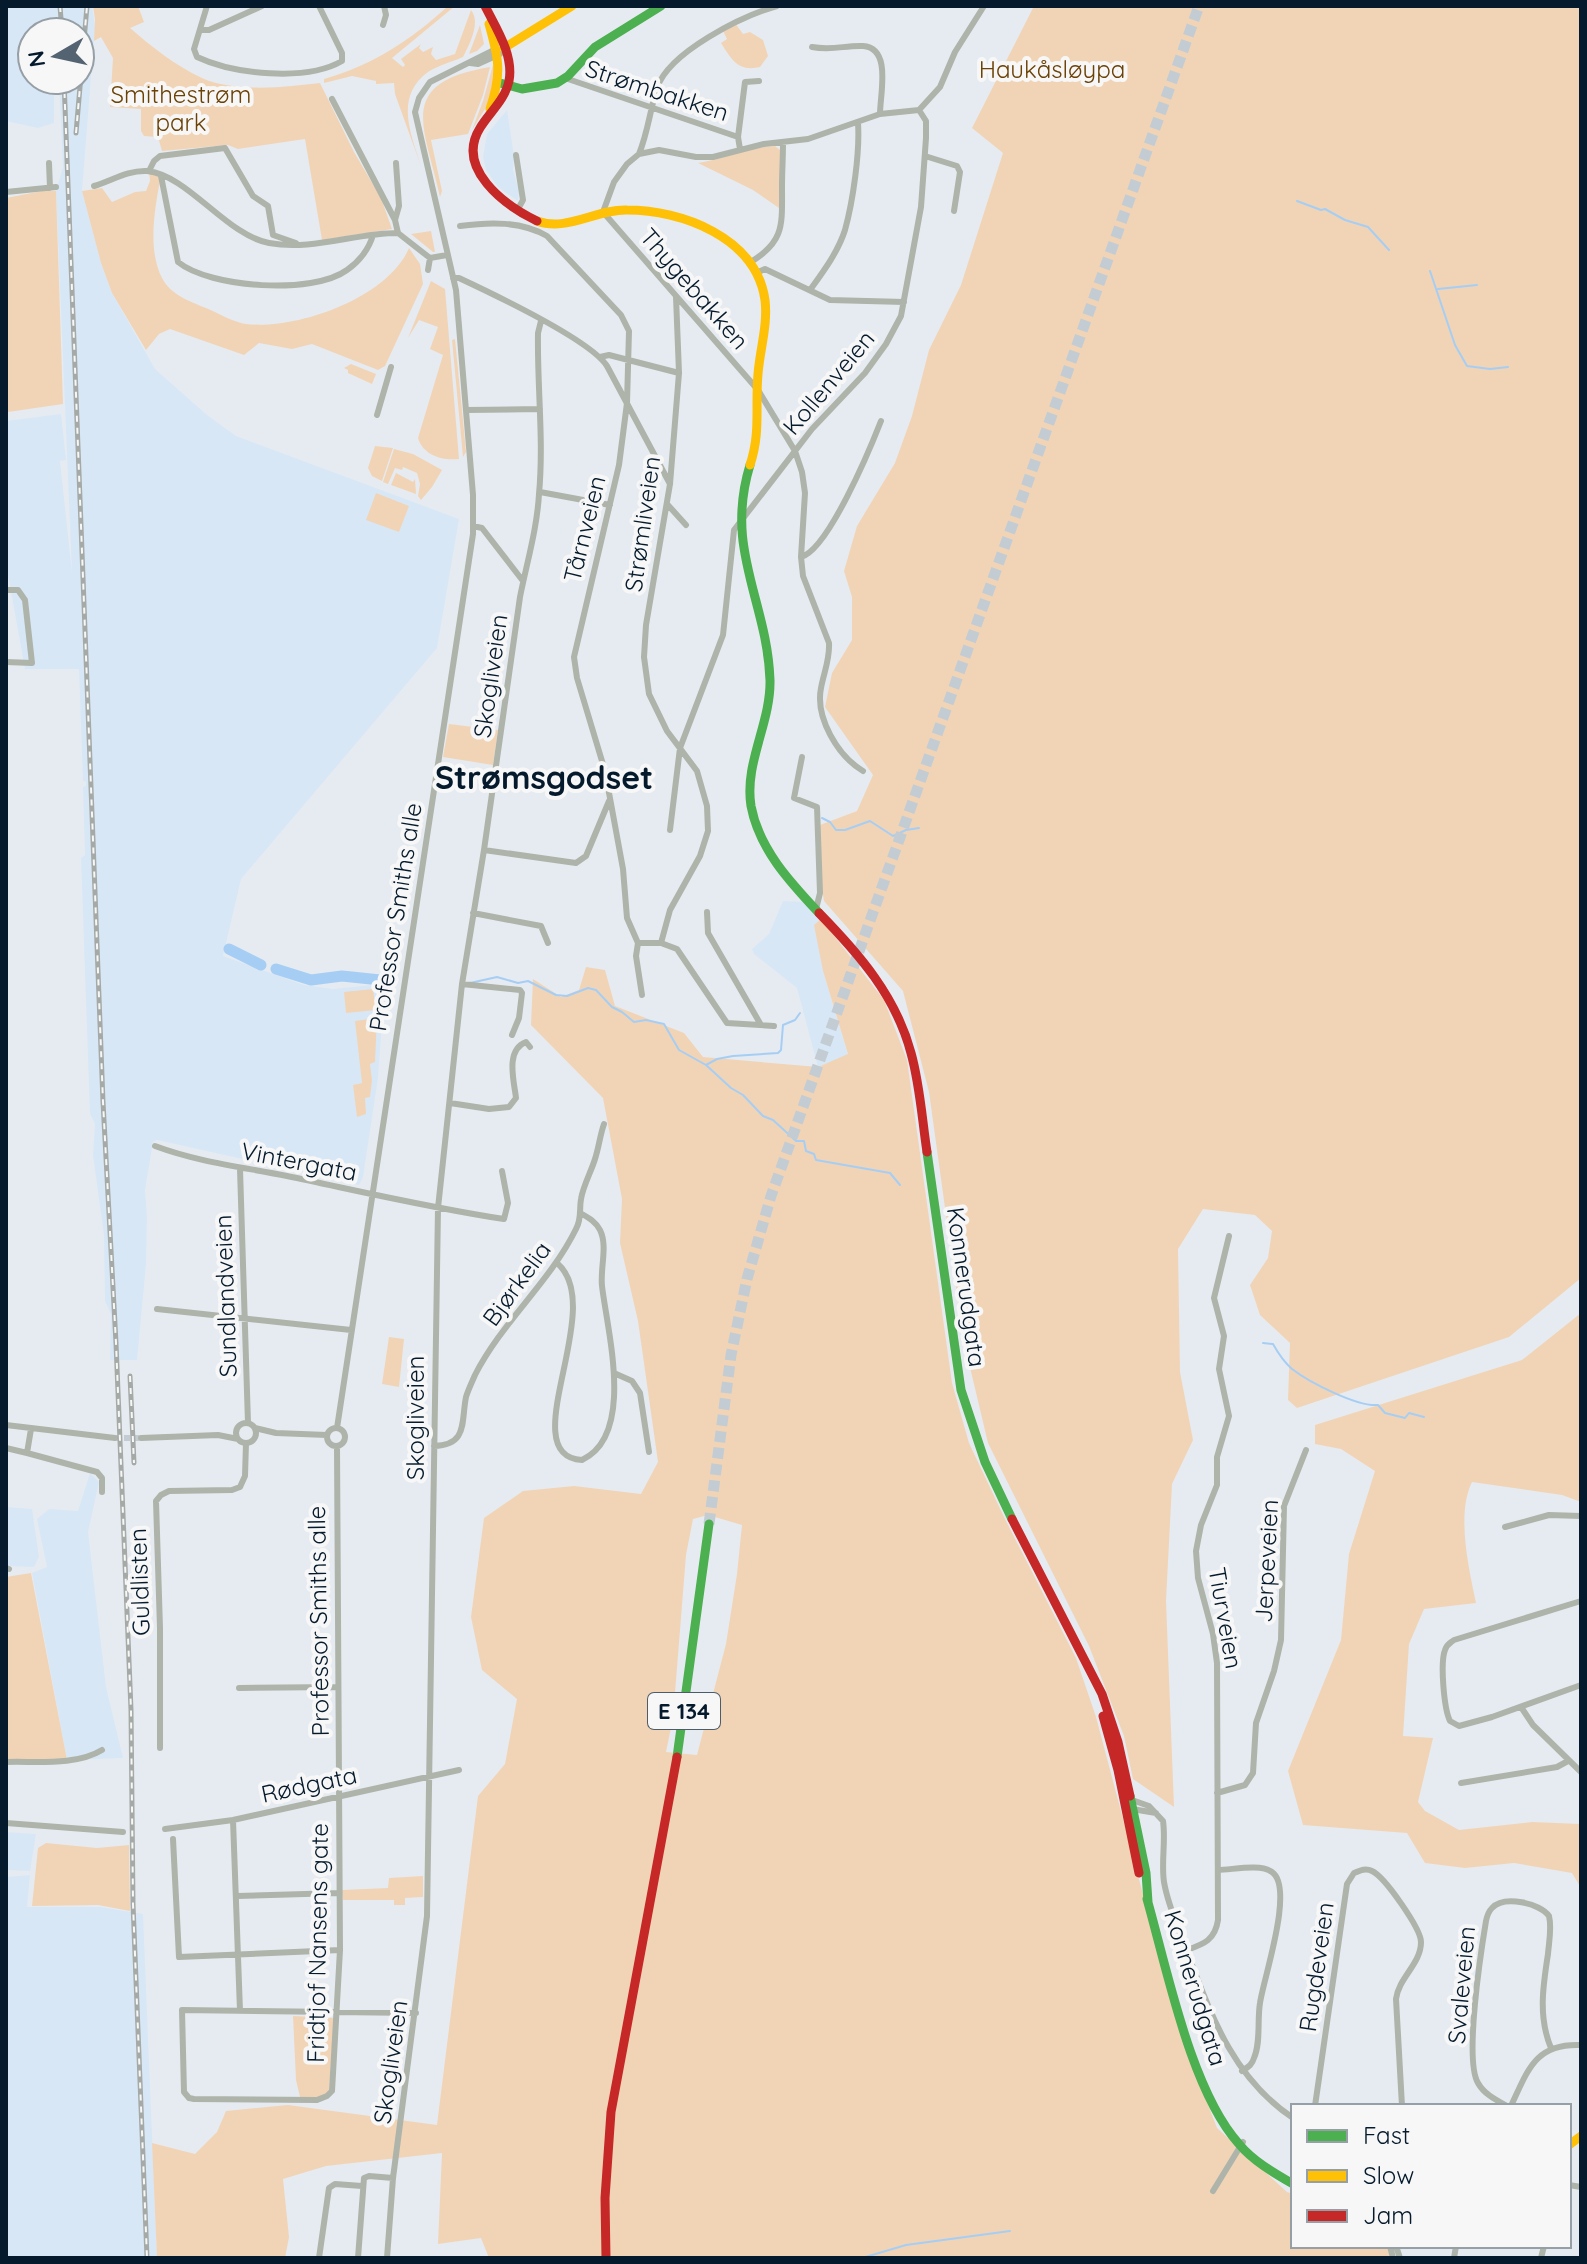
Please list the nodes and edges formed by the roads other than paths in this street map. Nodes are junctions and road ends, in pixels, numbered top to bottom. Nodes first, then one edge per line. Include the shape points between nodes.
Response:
1 (207, 6) edge
2 (262, 6) edge
3 (319, 6) edge
4 (384, 6) edge
5 (483, 6) edge
6 (572, 6) edge
7 (661, 6) edge
8 (777, 6) edge
9 (984, 6) edge
10 (383, 25) dead end
11 (200, 30) junction
12 (812, 47) dead end
13 (500, 51) junction
14 (565, 78) junction
15 (759, 81) dead end
16 (504, 85) junction
17 (332, 99) dead end
18 (653, 107) junction
19 (919, 110) junction
20 (880, 114) junction
21 (858, 123) junction
22 (738, 137) junction
23 (783, 143) junction
24 (740, 149) junction
25 (639, 154) junction
26 (516, 155) dead end
27 (925, 156) junction
28 (49, 163) dead end
29 (396, 163) dead end
30 (149, 171) junction
31 (161, 176) junction
32 (94, 186) dead end
33 (6, 192) edge
34 (518, 209) junction
35 (954, 211) dead end
36 (603, 212) junction
37 (395, 220) junction
38 (460, 226) dead end
39 (398, 233) junction
40 (273, 235) junction
41 (374, 235) junction
42 (252, 237) junction
43 (302, 245) junction
44 (447, 255) junction
45 (430, 258) junction
46 (749, 263) junction
47 (428, 270) dead end
48 (756, 273) junction
49 (453, 278) junction
50 (810, 290) junction
51 (676, 297) junction
52 (904, 302) junction
53 (541, 321) junction
54 (600, 357) junction
55 (629, 360) junction
56 (391, 367) dead end
57 (679, 373) junction
58 (754, 388) junction
59 (627, 403) junction
60 (540, 409) junction
61 (466, 410) junction
62 (377, 415) dead end
63 (881, 421) dead end
64 (795, 451) junction
65 (670, 484) junction
66 (540, 492) junction
67 (667, 504) junction
68 (610, 505) junction
69 (740, 523) junction
70 (686, 525) dead end
71 (473, 526) junction
72 (801, 557) junction
73 (523, 581) junction
74 (6, 590) edge
75 (6, 662) edge
76 (680, 748) junction
77 (802, 757) dead end
78 (863, 771) dead end
79 (610, 801) junction
80 (670, 830) dead end
81 (484, 850) junction
82 (816, 909) junction
83 (707, 912) dead end
84 (473, 913) junction
85 (548, 943) dead end
86 (638, 943) junction
87 (661, 943) junction
88 (462, 984) junction
89 (642, 995) dead end
90 (761, 1025) junction
91 (774, 1026) dead end
92 (512, 1035) dead end
93 (530, 1047) dead end
94 (450, 1103) junction
95 (604, 1124) dead end
96 (155, 1146) dead end
97 (240, 1169) junction
98 (502, 1171) dead end
99 (372, 1195) junction
100 (438, 1208) junction
101 (582, 1214) junction
102 (1229, 1236) dead end
103 (557, 1263) junction
104 (157, 1309) dead end
105 (245, 1318) junction
106 (351, 1330) junction
107 (614, 1373) junction
108 (248, 1423) junction
109 (6, 1425) edge
110 (237, 1428) junction
111 (255, 1428) junction
112 (337, 1428) junction
113 (31, 1429) junction
114 (276, 1433) junction
115 (218, 1435) junction
116 (327, 1435) junction
117 (115, 1438) tunnel mouth
118 (141, 1438) tunnel mouth
119 (254, 1439) junction
120 (242, 1441) junction
121 (337, 1446) junction
122 (434, 1446) junction
123 (6, 1448) edge
124 (1306, 1450) dead end
125 (649, 1452) dead end
126 (27, 1453) junction
127 (102, 1492) dead end
128 (1581, 1516) edge
129 (709, 1524) tunnel mouth
130 (1505, 1527) dead end
131 (1581, 1601) edge
132 (1581, 1685) edge
133 (338, 1687) junction
134 (239, 1688) dead end
135 (1521, 1707) junction
136 (160, 1748) dead end
137 (102, 1750) dead end
138 (1568, 1761) junction
139 (6, 1762) edge
140 (459, 1770) dead end
141 (1581, 1772) edge
142 (430, 1776) junction
143 (1461, 1783) dead end
144 (1217, 1793) junction
145 (339, 1796) junction
146 (1130, 1805) junction
147 (233, 1820) junction
148 (6, 1823) edge
149 (165, 1829) dead end
150 (123, 1832) dead end
151 (173, 1839) dead end
152 (1218, 1870) junction
153 (339, 1893) junction
154 (237, 1896) junction
155 (340, 1950) junction
156 (1187, 1950) junction
157 (239, 1955) junction
158 (240, 2011) junction
159 (337, 2012) junction
160 (416, 2013) junction
161 (1581, 2045) edge
162 (1551, 2048) junction
163 (1242, 2071) junction
164 (1315, 2104) edge
165 (1402, 2104) edge
166 (1505, 2104) edge
167 (1510, 2104) edge
168 (1291, 2116) edge
169 (1241, 2144) junction
170 (1291, 2177) edge
171 (393, 2178) junction
172 (1291, 2183) edge
173 (362, 2186) junction
174 (1213, 2191) dead end
175 (319, 2258) edge
176 (358, 2258) edge
177 (387, 2258) edge
178 (604, 2258) edge

1 - 11 street
2 - 11 street
3 - 11 street via 342,53 338,64 304,71 241,70 197,57
4 - 10 street
5 - 13 main road, Konnerudgata
6 - 13 main road
7 - 14 main road via 595,47
8 - 18 street via 760,10 675,60 665,71
9 - 19 street via 940,87
12 - 20 street via 863,46 879,53
13 - 16 main road, Konnerudgata via 509,67
13 - 44 street, Professor Smiths alle via 430,82 416,106
14 - 16 main road via 536,88
14 - 18 street, Strømbakken
15 - 22 street, Strømbakken via 745,82
16 - 34 main road, Konnerudgata via 475,137 474,162 485,182
17 - 37 street
18 - 22 street, Strømbakken
18 - 25 street
19 - 20 street
19 - 27 street, Kollenveien via 926,121
20 - 21 street
21 - 23 street
21 - 50 street via 845,230
22 - 24 street, Strømbakken
23 - 24 street
23 - 46 street via 782,227 763,254
24 - 25 street via 713,157 659,150
25 - 36 street via 614,182
26 - 34 street via 523,200
27 - 35 street via 957,166
27 - 52 street, Kollenveien
28 - 33 street via 53,188
29 - 37 street
30 - 31 street
30 - 32 street
30 - 40 street via 160,156 225,148 253,196 268,206
31 - 41 street via 178,262 232,284 295,286 342,273
31 - 42 street
34 - 36 main road, Konnerudgata via 554,225
36 - 46 main road, Konnerudgata via 641,211 689,221 733,245
36 - 51 street, Thygebakken
37 - 39 street
38 - 55 street, Tårnveien via 497,223 547,236 624,319
39 - 41 street
39 - 45 street
40 - 42 street
40 - 43 street
41 - 43 street
42 - 43 street
44 - 45 street
44 - 49 street, Professor Smiths alle
45 - 47 street
46 - 48 main road, Konnerudgata
48 - 50 street via 765,269
48 - 58 main road, Konnerudgata via 765,311
49 - 53 street
49 - 61 street, Professor Smiths alle
50 - 52 street via 830,300
51 - 57 street, Strømliveien
51 - 58 street, Thygebakken
52 - 64 street, Kollenveien via 876,358
53 - 54 street
53 - 60 street, Skogliveien
54 - 55 street
54 - 59 street
55 - 57 street
55 - 59 street, Tårnveien
56 - 62 street
57 - 65 street, Strømliveien
58 - 64 street, Thygebakken
58 - 69 main road, Konnerudgata via 759,426
59 - 65 street
59 - 68 street, Tårnveien
60 - 61 street
60 - 66 street, Skogliveien
61 - 71 street, Professor Smiths alle
63 - 72 street via 853,487 812,552
64 - 69 street, Kollenveien
64 - 72 street, Thygebakken via 805,493
65 - 67 street, Strømliveien
66 - 68 street
66 - 73 street, Skogliveien
67 - 70 street
67 - 76 street, Strømliveien via 644,657 649,694
68 - 79 street, Tårnveien via 574,657
69 - 76 street, Konnerudgata via 734,530 723,635
69 - 82 main road, Konnerudgata via 770,679 751,775 752,809 769,851
71 - 73 street via 483,529
71 - 99 street, Professor Smiths alle
72 - 78 street, Thygebakken via 829,643 821,695 824,715 835,743
73 - 81 street, Skogliveien
74 - 75 street via 18,590 25,600 32,663
76 - 80 street
76 - 87 street, Strømliveien via 697,771 708,831 670,910
77 - 82 street via 794,798 817,807
79 - 81 street via 586,856 576,863
79 - 86 street, Tårnveien via 627,918
81 - 84 street, Skogliveien
82 - 146 main road, Konnerudgata via 876,978 903,1027 917,1077 954,1351 969,1417 993,1483 1090,1674
83 - 90 street via 708,933
84 - 85 street via 541,926
84 - 88 street, Skogliveien
86 - 87 street
86 - 89 street, Tårnveien
87 - 90 street via 685,958 727,1023
88 - 92 street via 520,990
88 - 94 street, Skogliveien
90 - 91 street
93 - 94 street via 521,1043 515,1050 516,1098 509,1107
94 - 100 street, Skogliveien
95 - 101 street, Bjørkelia via 580,1201
96 - 97 street, Vintergata
97 - 99 street, Vintergata
97 - 105 street, Sundlandveien
98 - 100 street, Vintergata via 505,1219
99 - 100 street, Vintergata
99 - 106 street, Professor Smiths alle
100 - 122 street, Skogliveien
101 - 103 street, Bjørkelia
101 - 107 street via 603,1238 602,1285
102 - 144 street, Tiurveien via 1214,1298 1224,1336 1219,1369 1229,1416 1217,1457 1217,1485 1196,1551 1217,1663
103 - 107 street via 568,1277 572,1318 553,1423 559,1447 574,1460 591,1456 603,1441 615,1395
103 - 122 street, Bjørkelia via 481,1365 466,1397 458,1437
104 - 105 street
105 - 106 street
105 - 108 street, Sundlandveien
106 - 112 street, Professor Smiths alle
107 - 125 street via 632,1381 640,1393
108 - 110 street
108 - 111 street
109 - 113 street
110 - 115 street
110 - 120 street
111 - 114 street
111 - 119 street
112 - 116 street
112 - 121 street via 345,1436
113 - 117 street
113 - 126 street
114 - 116 street
114 - 119 street
115 - 118 street
115 - 120 street
116 - 121 street
119 - 120 street
120 - 136 street, Guldlisten via 245,1476 240,1487 169,1491 156,1501
121 - 133 street, Professor Smiths alle
122 - 142 street, Skogliveien
123 - 126 street
124 - 144 street, Jerpeveien via 1282,1518 1281,1640 1256,1723 1253,1773 1245,1785
126 - 127 street via 97,1472
128 - 130 street via 1549,1515
129 - 178 main road, E 134 via 690,1673 605,2147
131 - 135 street via 1464,1636 1447,1646 1444,1673 1450,1721 1464,1726
132 - 135 street
133 - 134 street
133 - 145 street, Professor Smiths alle
135 - 138 street
137 - 139 street via 67,1760
138 - 141 street
138 - 143 street
140 - 142 street, Rødgata
142 - 145 street, Rødgata
142 - 160 street, Skogliveien via 427,1916
144 - 152 street, Tiurveien
145 - 147 street, Rødgata
145 - 153 street, Fridtjof Nansens gate
146 - 156 street via 1157,1813 1163,1826 1165,1887
146 - 169 main road, Konnerudgata via 1134,1854 1184,2030 1217,2116
147 - 149 street, Rødgata
147 - 154 street
148 - 150 street
151 - 157 street via 179,1957
152 - 156 street, Tiurveien via 1216,1931 1210,1940
152 - 163 street via 1268,1870 1278,1883 1278,1931 1260,2002 1257,2049
153 - 154 street
153 - 155 street, Fridtjof Nansens gate
154 - 157 street
155 - 157 street
155 - 159 street, Fridtjof Nansens gate
156 - 163 street via 1215,2025
157 - 158 street
158 - 159 street
158 - 159 street, Fridtjof Nansens gate via 182,2010 184,2092 189,2098 327,2096 332,2091
159 - 160 street
160 - 171 street, Skogliveien
161 - 162 street
162 - 166 street, Svaleveien via 1542,2004 1549,1916 1538,1906 1495,1905 1487,1916 1483,1944 1474,2070 1486,2093
162 - 167 street via 1533,2062
163 - 168 street
164 - 165 street, Rugdeveien via 1347,1884 1362,1870 1380,1877 1421,1939 1396,1999
169 - 170 main road, Konnerudgata
169 - 172 main road, Konnerudgata via 1257,2162
169 - 174 street
171 - 173 street via 369,2176
171 - 177 street, Skogliveien
173 - 175 street via 329,2188
173 - 176 street

